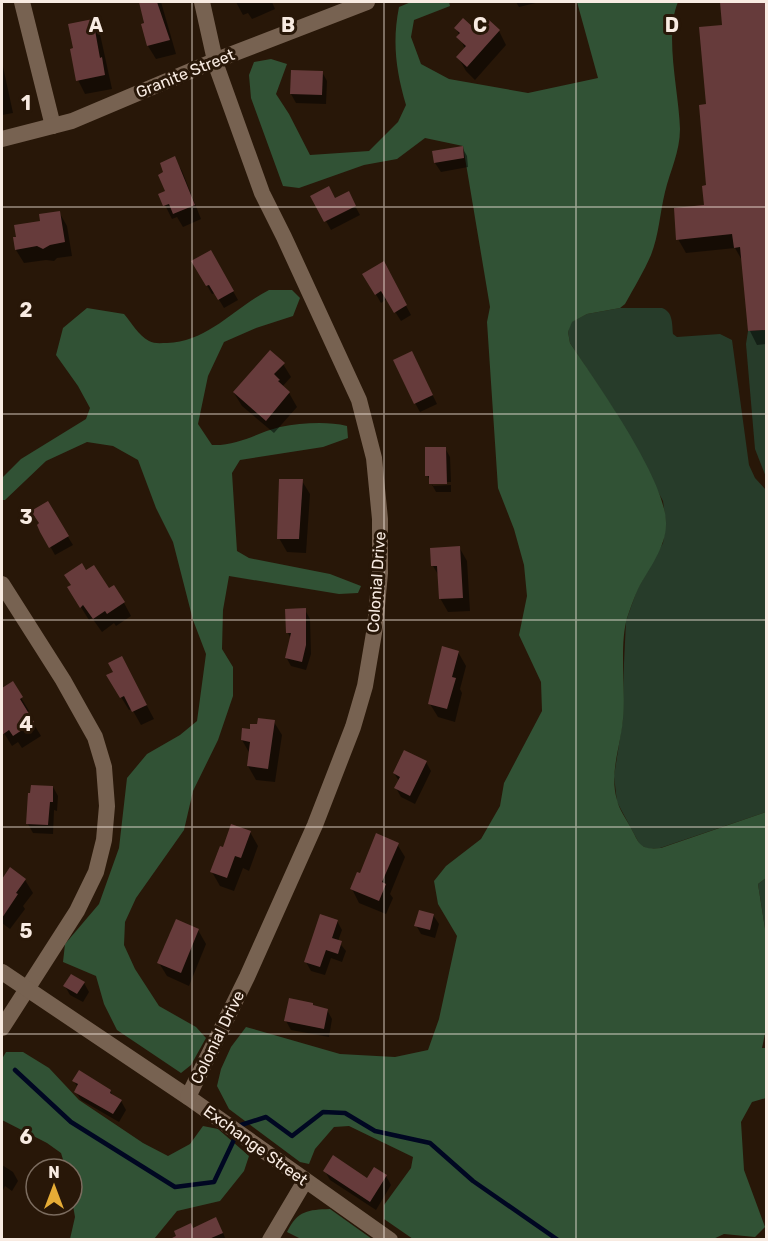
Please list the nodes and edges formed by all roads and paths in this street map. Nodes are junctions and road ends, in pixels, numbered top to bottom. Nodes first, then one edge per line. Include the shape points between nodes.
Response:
1 (22, 2) edge
2 (202, 2) edge
3 (367, 2) edge
4 (215, 61) junction
5 (53, 126) junction
6 (2, 139) edge
7 (2, 584) edge
8 (2, 972) edge
9 (26, 988) junction
10 (2, 1028) edge
11 (188, 1097) junction
12 (305, 1181) junction
13 (270, 1239) edge
14 (390, 1239) edge

1 - 5 street
2 - 4 street, Colonial Drive
3 - 4 street, Granite Street
4 - 5 street, Granite Street
4 - 11 street, Colonial Drive via 262,193 359,400 375,468 380,573 365,686 353,727 306,847
5 - 6 street, Granite Street
7 - 9 street via 95,737 104,767 107,806 96,872 77,911
8 - 9 street, Exchange Street
9 - 10 street
9 - 11 street, Exchange Street
11 - 12 street, Exchange Street
12 - 13 street
12 - 14 street, Exchange Street

